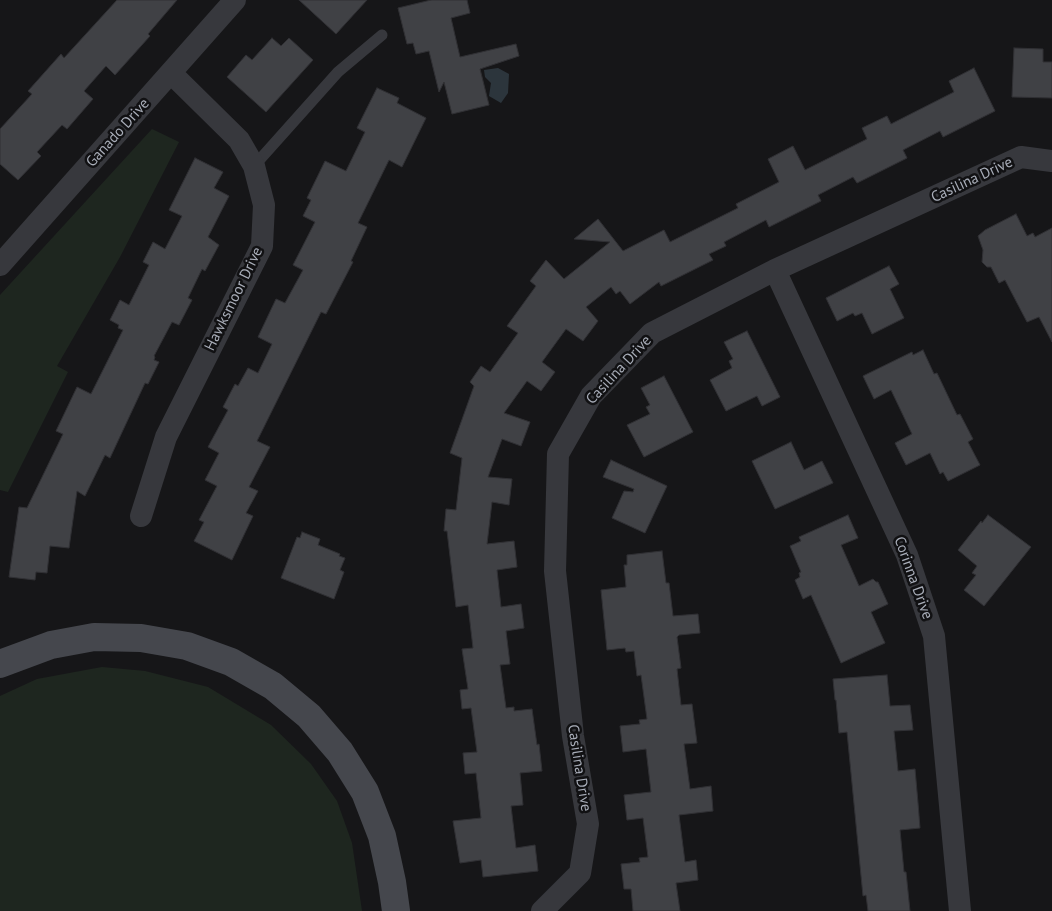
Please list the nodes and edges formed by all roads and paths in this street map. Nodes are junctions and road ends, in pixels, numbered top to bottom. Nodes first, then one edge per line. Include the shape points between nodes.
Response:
1 (235, 0) edge
2 (382, 35) dead end
3 (171, 73) junction
4 (1052, 161) edge
5 (254, 166) junction
6 (0, 265) edge
7 (775, 270) junction
8 (141, 516) dead end
9 (0, 664) edge
10 (396, 911) edge
11 (542, 911) edge
12 (960, 911) edge

1 - 3 street, Ganado Drive
2 - 5 lane via 338,72
3 - 5 street, Hawksmoor Drive via 239,140
3 - 6 street, Ganado Drive
4 - 7 street, Casilina Drive via 1021,158
5 - 8 street, Hawksmoor Drive via 264,205 262,246 166,437
7 - 11 street, Casilina Drive via 652,334 591,396 558,454 555,571 573,736 588,824 580,873
7 - 12 street, Corinna Drive via 907,555 934,636
9 - 10 street via 51,645 94,637 141,638 187,646 232,662 272,686 309,716 334,744 365,792 382,836

